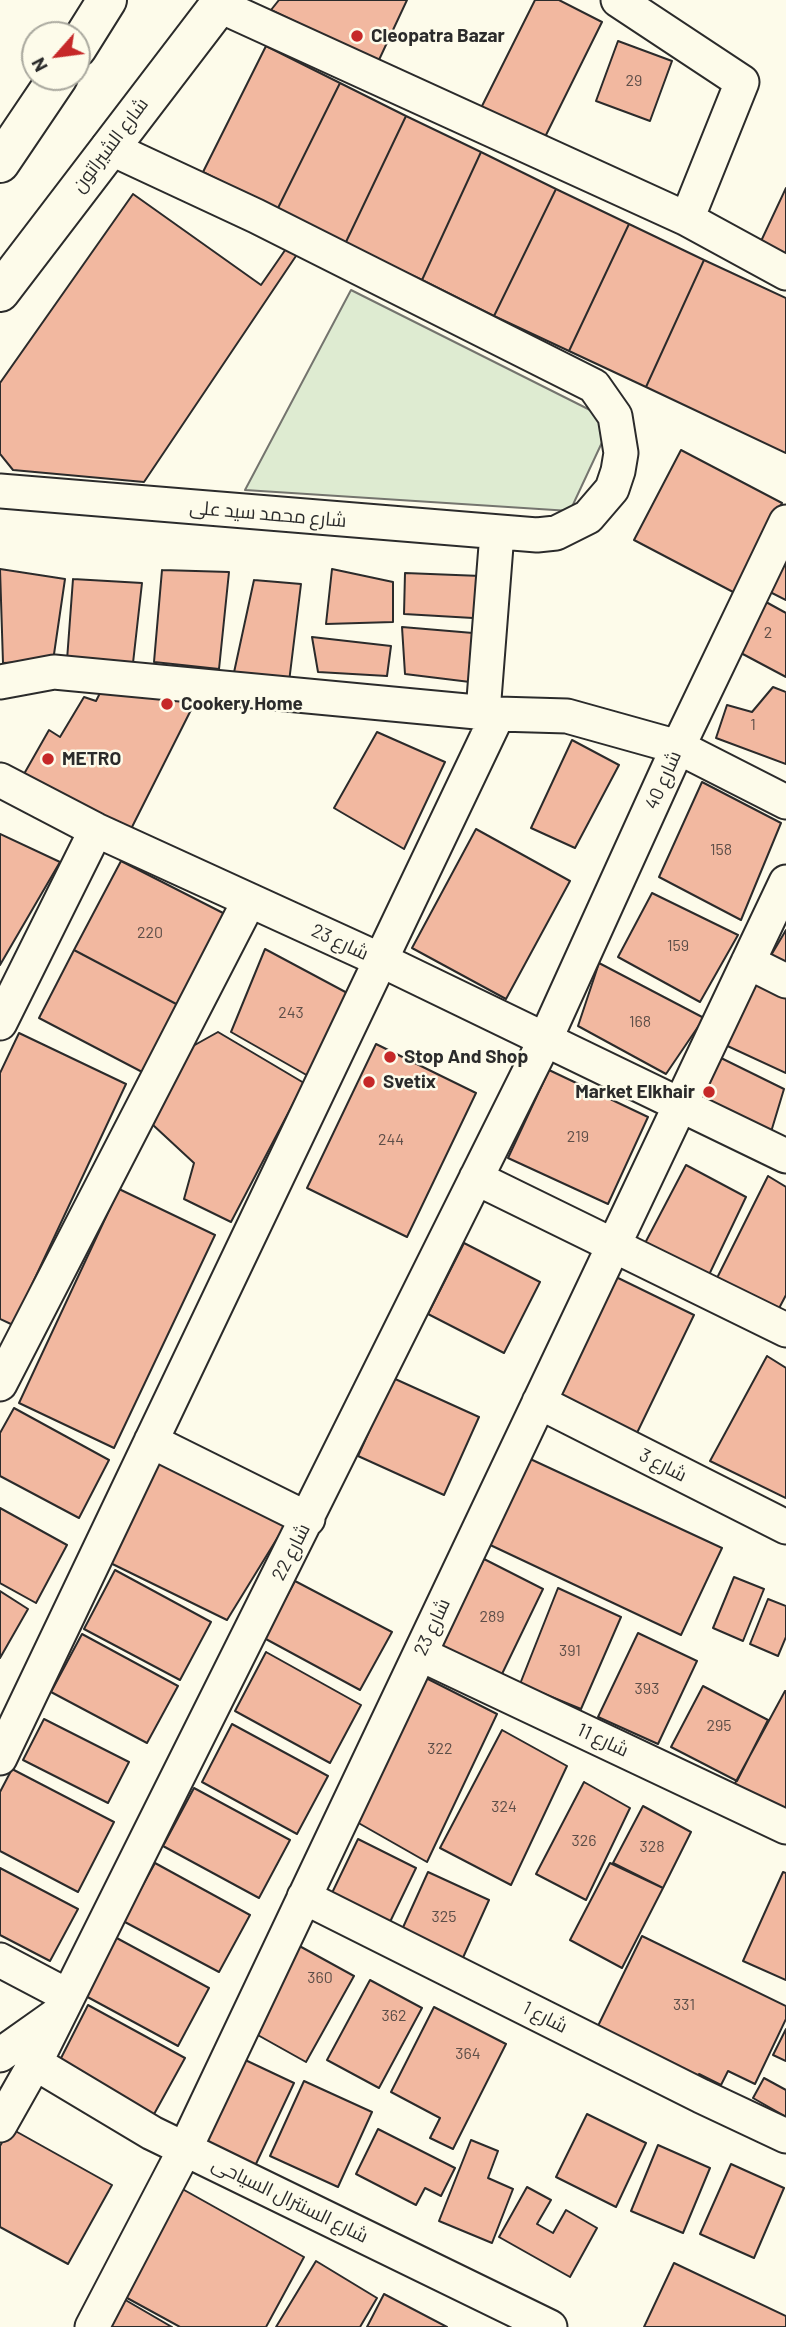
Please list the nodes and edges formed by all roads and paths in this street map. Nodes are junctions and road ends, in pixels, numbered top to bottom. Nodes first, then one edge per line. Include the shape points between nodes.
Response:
1 (107, 0) edge
2 (618, 0) edge
3 (220, 3) edge
4 (91, 26) edge
5 (49, 91) edge
6 (108, 147) junction
7 (0, 163) edge
8 (687, 219) junction
9 (786, 273) edge
10 (0, 292) edge
11 (0, 491) edge
12 (786, 522) edge
13 (497, 533) junction
14 (0, 682) edge
15 (490, 713) junction
16 (678, 747) junction
17 (0, 780) edge
18 (786, 802) edge
19 (96, 830) junction
20 (786, 882) edge
21 (249, 901) junction
22 (382, 961) junction
23 (748, 962) junction
24 (786, 981) edge
25 (0, 1023) edge
26 (545, 1040) junction
27 (680, 1105) junction
28 (786, 1156) edge
29 (476, 1178) junction
30 (614, 1245) junction
31 (785, 1327) edge
32 (0, 1384) edge
33 (539, 1402) junction
34 (151, 1441) junction
35 (308, 1519) junction
36 (786, 1527) edge
37 (420, 1654) junction
38 (0, 1758) edge
39 (786, 1827) edge
40 (304, 1897) junction
41 (0, 1960) edge
42 (64, 2005) junction
43 (0, 2055) edge
44 (35, 2063) junction
45 (0, 2125) edge
46 (786, 2136) edge
47 (185, 2149) junction
48 (546, 2326) edge
49 (92, 2327) edge

1 - 4 street
2 - 8 street via 742,82
3 - 6 street, شارع الشيراتون
3 - 8 street
5 - 7 street
6 - 10 street, شارع الشيراتون
6 - 13 street, شارع محمد سيد على via 594,386 611,408 620,435 621,453 612,489 573,527 537,535
8 - 9 street
11 - 13 street, شارع محمد سيد على
12 - 16 street, شارع 40
13 - 15 street
14 - 15 street via 54,672
15 - 16 street via 567,716
15 - 22 street
16 - 18 street
16 - 26 street, شارع 40
17 - 19 street, شارع 23
19 - 21 street, شارع 23
19 - 25 street
20 - 23 street, شارع 23
21 - 22 street, شارع 23
21 - 32 street
22 - 26 street, شارع 23
22 - 34 street
23 - 24 street
23 - 27 street, شارع 23
26 - 27 street, شارع 23
26 - 29 street, شارع 22
27 - 28 street, شارع 23
27 - 30 street, شارع 23
29 - 30 street
29 - 35 street, شارع 22
30 - 31 street
30 - 33 street, شارع 23
33 - 36 street, شارع 3
33 - 37 street, شارع 23
34 - 35 street
34 - 38 street
35 - 42 street, شارع 22
37 - 39 street, شارع 11
37 - 40 street, شارع 23
40 - 46 street, شارع 1
40 - 47 street, شارع 23
41 - 42 street
42 - 43 street
42 - 44 street, شارع 22
44 - 45 street, شارع 22
44 - 47 street, شارع السنترال السياحى
47 - 48 street, شارع السنترال السياحى
47 - 49 street, شارع 23

